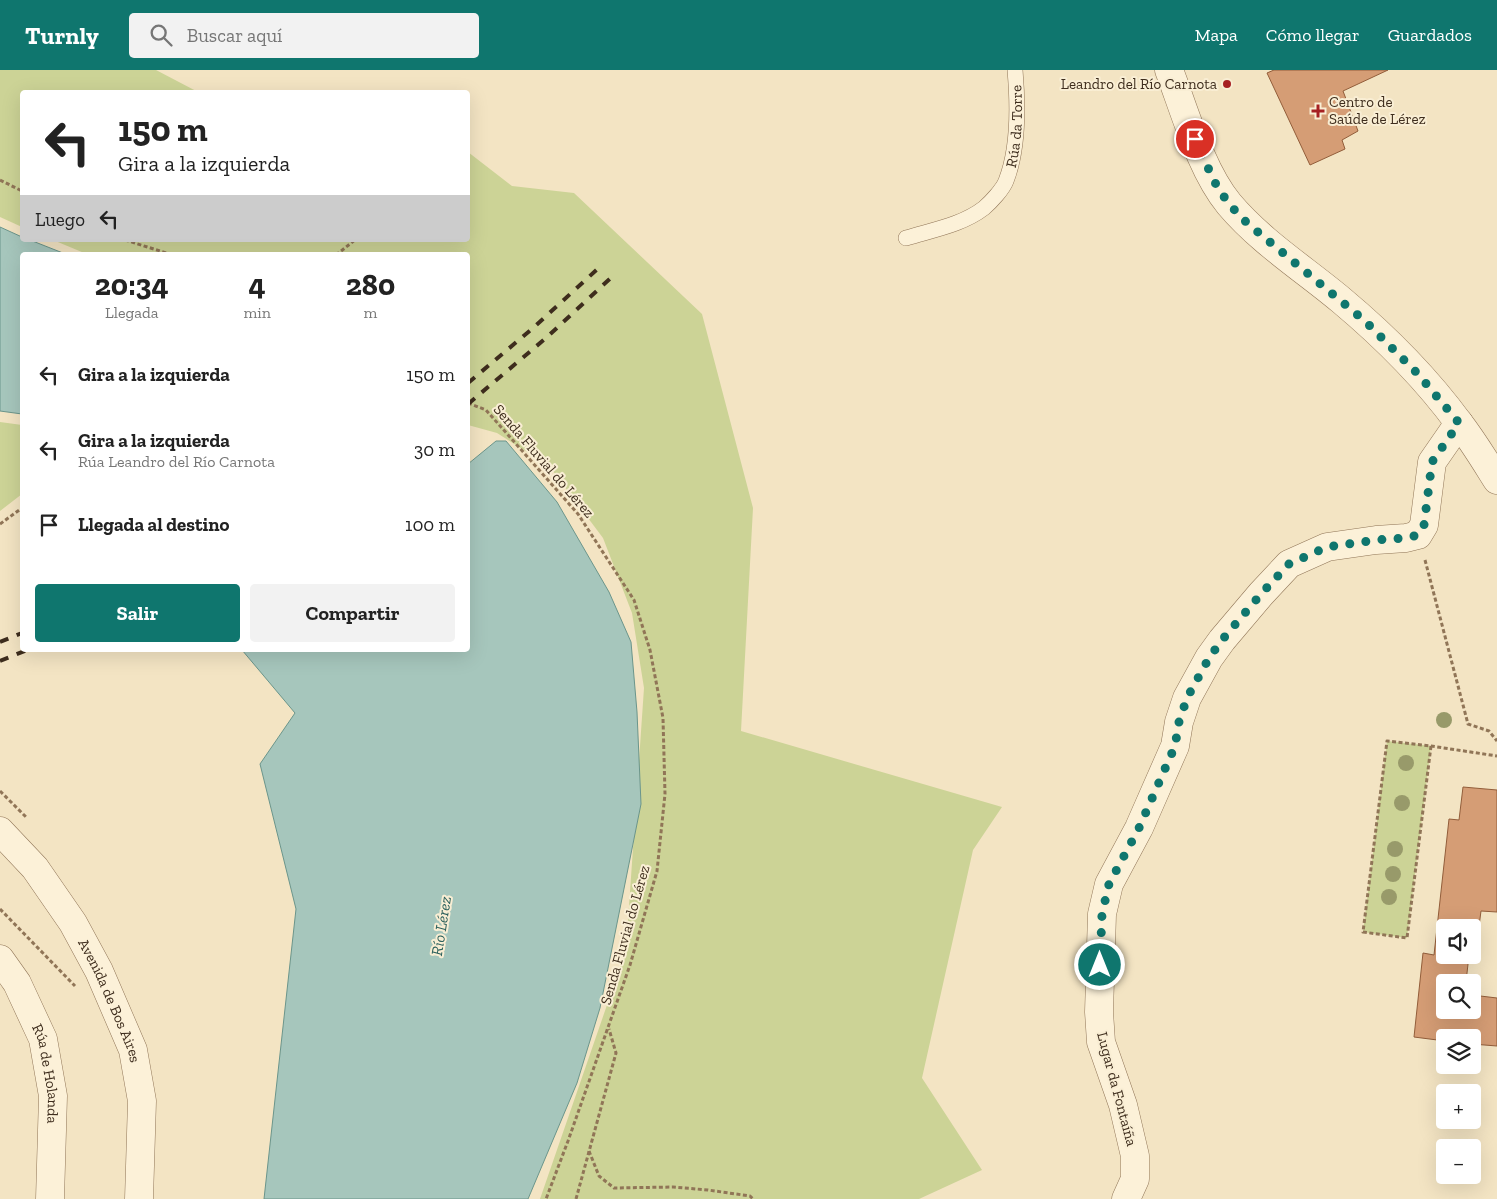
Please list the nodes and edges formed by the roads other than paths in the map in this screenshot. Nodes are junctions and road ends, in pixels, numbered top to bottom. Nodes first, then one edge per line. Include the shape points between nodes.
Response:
1 (1015, 70) edge
2 (1169, 70) edge
3 (906, 238) dead end
4 (1459, 423) junction
5 (1497, 480) edge
6 (0, 831) edge
7 (0, 959) edge
8 (50, 1199) edge
9 (139, 1199) edge
10 (1126, 1199) edge

1 - 3 lane, Rúa da Torre via 1018,96 1016,124 1006,182 985,207 971,216
2 - 4 street via 1202,156 1228,203 1268,242 1365,321 1418,374
4 - 5 street
4 - 10 street, Lugar da Fontaíña via 1432,462 1424,525 1418,535 1327,547 1289,564 1222,640 1187,698 1175,746 1139,828 1109,884 1102,914 1101,1042 1123,1106 1135,1156 1135,1179
6 - 9 street, Avenida de Bos Aires via 35,868 73,923 99,971 133,1050 142,1101
7 - 8 street, Rúa de Holanda via 17,983 43,1040 52,1096

